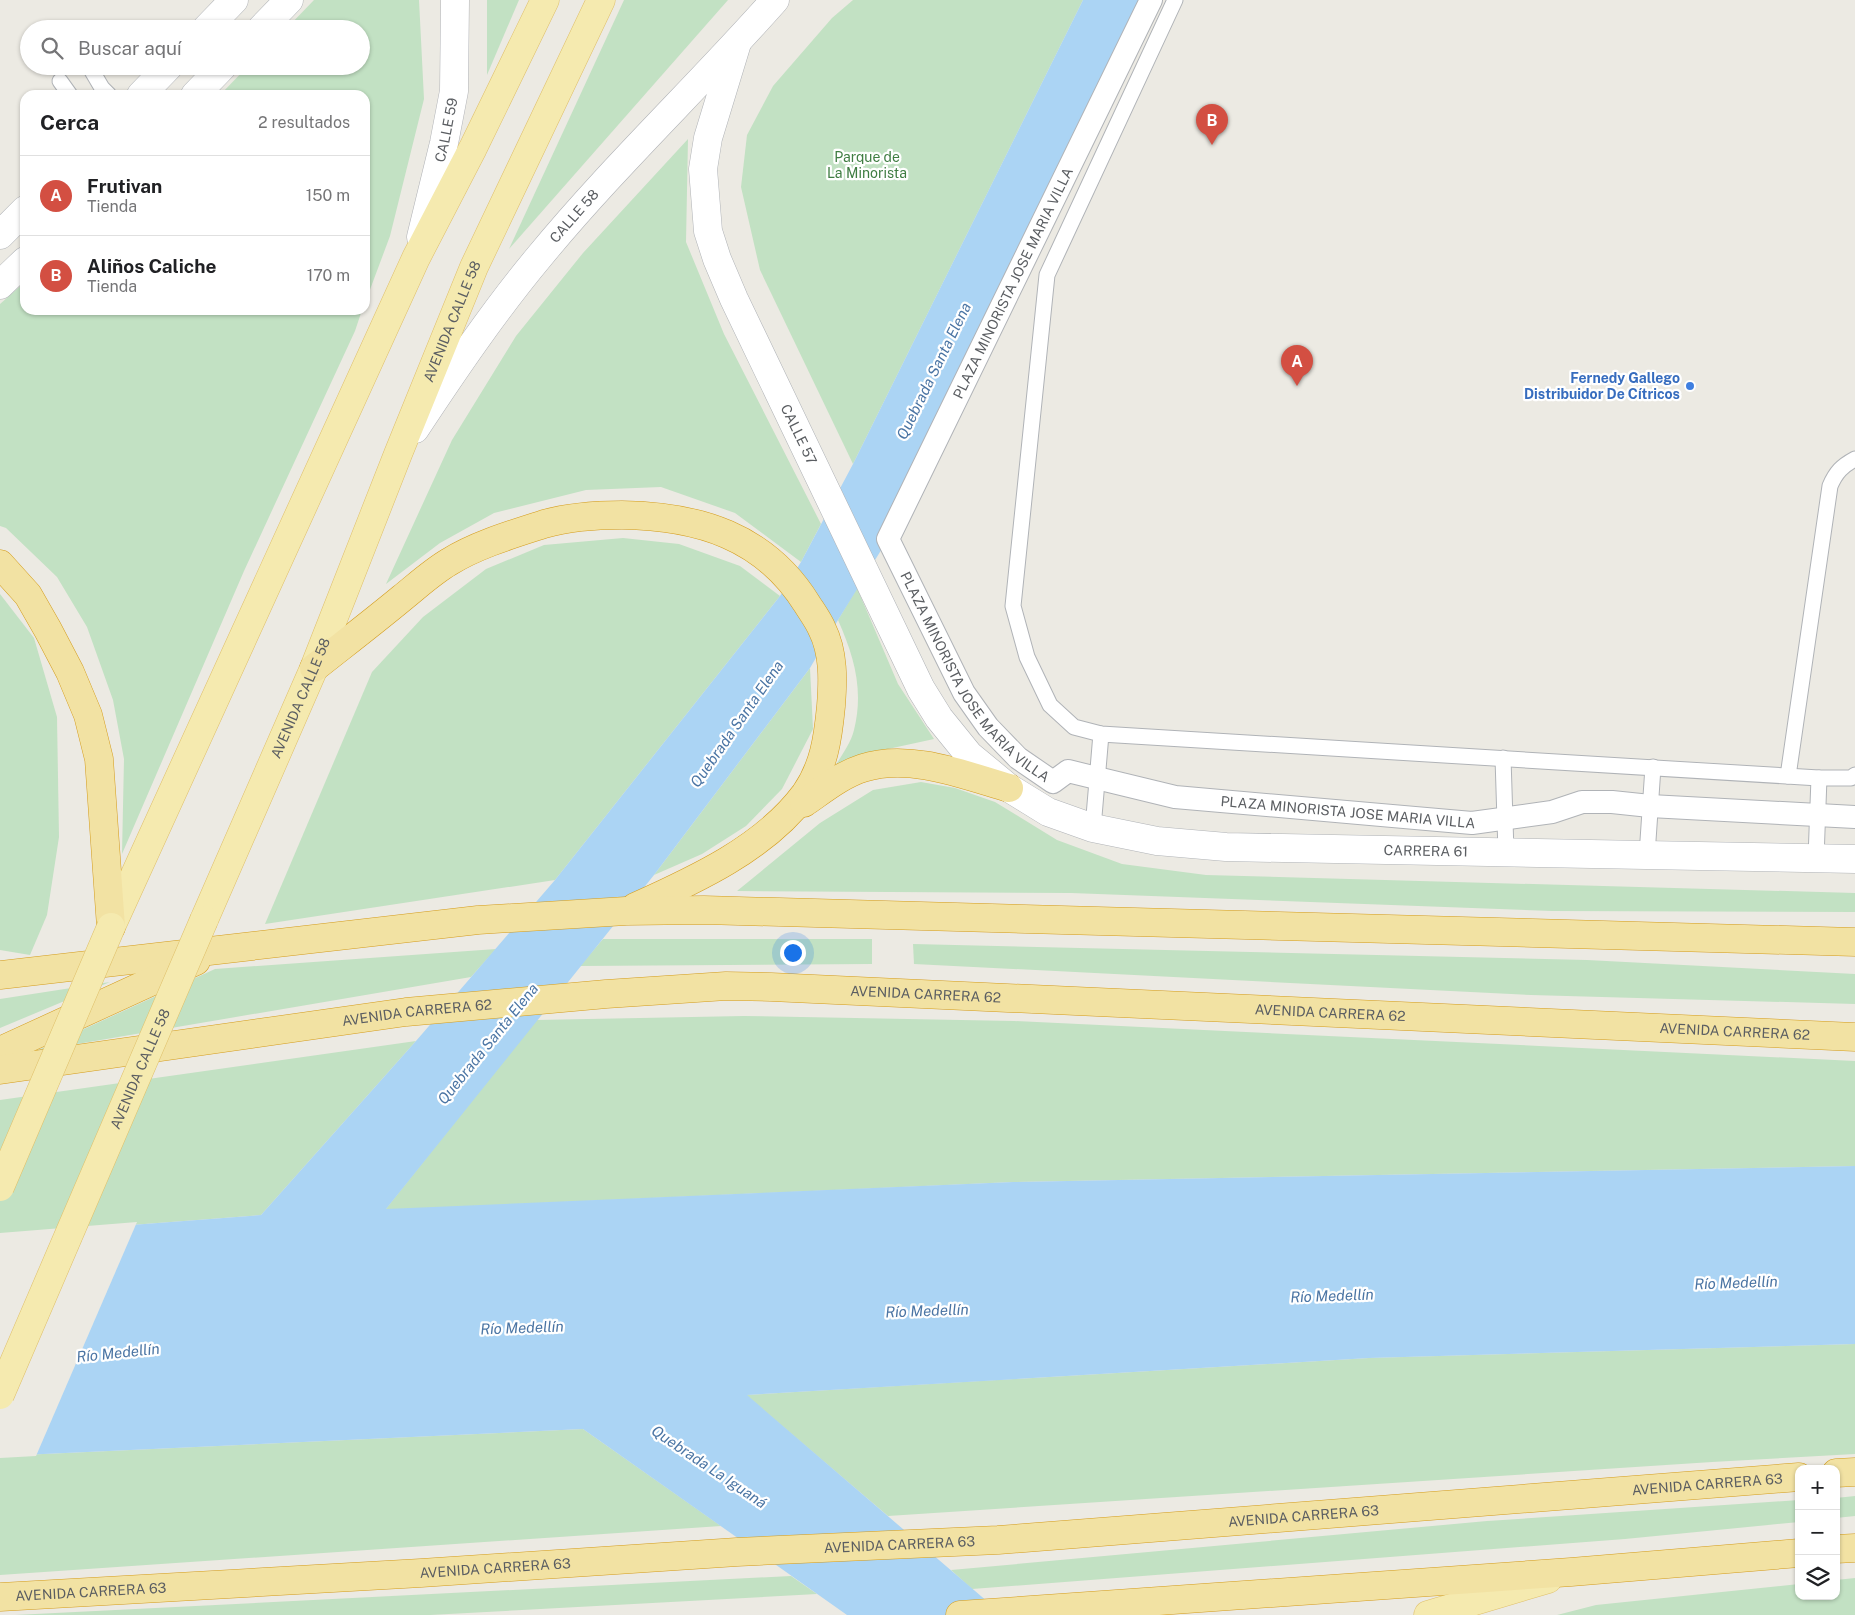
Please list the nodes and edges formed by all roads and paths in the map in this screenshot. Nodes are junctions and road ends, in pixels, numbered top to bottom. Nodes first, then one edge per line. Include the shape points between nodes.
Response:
1 (234, 0) edge
2 (289, 0) edge
3 (455, 0) edge
4 (545, 0) edge
5 (600, 0) edge
6 (775, 0) edge
7 (1151, 0) edge
8 (1175, 0) edge
9 (215, 20) edge
10 (270, 20) edge
11 (737, 43) junction
12 (94, 75) edge
13 (160, 75) edge
14 (215, 75) edge
15 (60, 81) dead end
16 (66, 90) edge
17 (104, 90) edge
18 (146, 90) edge
19 (200, 90) edge
20 (20, 215) edge
21 (0, 235) edge
22 (416, 258) junction
23 (20, 266) edge
24 (0, 285) edge
25 (398, 454) junction
26 (1855, 459) edge
27 (0, 564) edge
28 (314, 668) junction
29 (1101, 734) junction
30 (1503, 758) junction
31 (1653, 767) junction
32 (1855, 775) edge
33 (1788, 776) junction
34 (1098, 778) junction
35 (1819, 778) junction
36 (1009, 788) junction
37 (1650, 806) junction
38 (1818, 816) junction
39 (1505, 817) junction
40 (1855, 817) edge
41 (782, 820) junction
42 (1092, 828) junction
43 (1506, 852) junction
44 (1647, 855) junction
45 (1816, 858) junction
46 (1855, 859) edge
47 (626, 911) junction
48 (111, 927) junction
49 (1855, 942) edge
50 (220, 950) junction
51 (0, 976) edge
52 (1855, 1037) edge
53 (0, 1051) edge
54 (0, 1070) edge
55 (0, 1187) edge
56 (0, 1395) edge
57 (1855, 1472) edge
58 (1840, 1474) edge
59 (1795, 1476) edge
60 (1855, 1548) edge
61 (1840, 1549) edge
62 (1795, 1553) edge
63 (1571, 1572) junction
64 (0, 1597) edge
65 (960, 1615) edge
66 (1428, 1615) edge

1 - 9 street
2 - 10 street
3 - 22 street, CALLE 59 via 454,91
4 - 22 main road
5 - 25 main road, AVENIDA CALLE 58 via 474,267
6 - 11 street, CALLE 58
7 - 34 street, PLAZA MINORISTA JOSE MARIA VILLA via 888,539 964,693 988,727 1018,758 1053,782 1068,771
8 - 29 lane via 1047,275 1013,606 1027,657 1050,706 1074,727
11 - 25 street, CALLE 58 via 540,256 466,354
11 - 36 street, CALLE 57 via 708,138 703,169 708,231 717,259 921,689 969,755
12 - 17 lane
13 - 18 street
14 - 19 street
15 - 16 lane
20 - 21 street
22 - 48 main road
23 - 24 street
25 - 28 main road, AVENIDA CALLE 58
26 - 33 lane via 1844,464 1830,486
27 - 48 highway via 28,595 70,672 88,715 99,760
28 - 41 highway via 448,562 547,523 598,515 648,516 683,520 712,529 761,552 783,572 823,630 830,657 833,682 827,744 818,772 805,794
28 - 56 main road, AVENIDA CALLE 58, bridge
29 - 30 lane
29 - 34 lane
30 - 31 lane
30 - 39 lane
31 - 33 lane
31 - 37 lane
32 - 35 lane via 1851,778
33 - 35 lane
34 - 39 street, PLAZA MINORISTA JOSE MARIA VILLA via 1175,797 1472,823
34 - 42 lane
35 - 38 lane
36 - 41 highway via 934,765 881,765 841,778
36 - 42 street, CARRERA 61 via 1048,812
37 - 38 street, PLAZA MINORISTA JOSE MARIA VILLA
37 - 39 street, PLAZA MINORISTA JOSE MARIA VILLA via 1582,802 1552,812
37 - 44 lane
38 - 40 street, PLAZA MINORISTA JOSE MARIA VILLA
38 - 45 lane
39 - 43 lane
41 - 47 highway via 720,865
42 - 43 street, CARRERA 61 via 1157,841 1226,846
43 - 44 street, CARRERA 61
44 - 45 street, CARRERA 61
45 - 46 street, CARRERA 61
47 - 49 highway via 704,910
47 - 50 highway via 478,920
48 - 55 main road, bridge
50 - 51 highway
50 - 53 highway
52 - 54 highway, AVENIDA CARRERA 62 via 726,986 406,1012
57 - 58 highway
59 - 64 highway, AVENIDA CARRERA 63 via 998,1540 738,1552
60 - 61 highway
62 - 63 highway
63 - 65 highway
63 - 66 main road

